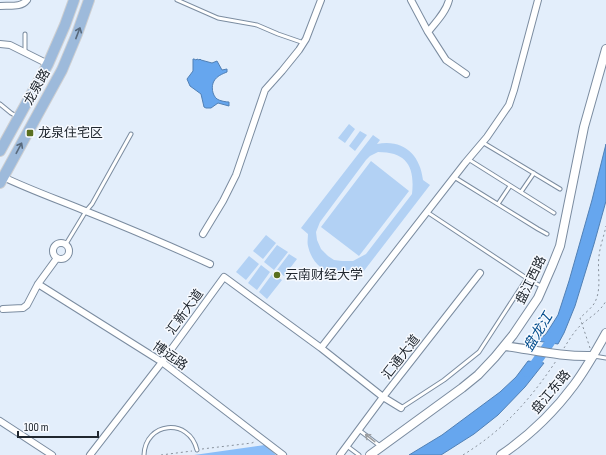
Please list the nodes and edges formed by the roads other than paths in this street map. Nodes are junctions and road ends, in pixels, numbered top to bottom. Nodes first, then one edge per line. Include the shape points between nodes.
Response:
1 (27, 0) edge
2 (74, 0) edge
3 (89, 0) edge
4 (177, 0) edge
5 (321, 0) edge
6 (411, 0) edge
7 (450, 0) edge
8 (538, 0) edge
9 (0, 6) edge
10 (428, 32) junction
11 (25, 34) dead end
12 (304, 43) junction
13 (0, 44) edge
14 (606, 49) edge
15 (25, 53) junction
16 (48, 64) junction
17 (466, 74) dead end
18 (0, 104) edge
19 (19, 117) junction
20 (131, 134) dead end
21 (482, 142) junction
22 (0, 151) edge
23 (468, 159) junction
24 (534, 173) junction
25 (454, 177) junction
26 (1, 178) edge
27 (510, 186) junction
28 (560, 189) dead end
29 (521, 192) junction
30 (498, 204) junction
31 (86, 211) junction
32 (427, 212) junction
33 (554, 212) dead end
34 (203, 234) dead end
35 (547, 234) dead end
36 (66, 244) junction
37 (56, 258) junction
38 (210, 264) dead end
39 (480, 273) dead end
40 (527, 278) junction
41 (38, 284) junction
42 (543, 286) junction
43 (3, 309) dead end
44 (606, 333) edge
45 (505, 346) junction
46 (321, 348) junction
47 (593, 356) junction
48 (606, 358) edge
49 (162, 362) junction
50 (383, 397) junction
51 (401, 408) joint
52 (0, 421) edge
53 (359, 430) junction
54 (347, 446) junction
55 (381, 447) junction
56 (197, 450) road end
57 (52, 455) edge
58 (90, 455) edge
59 (144, 455) edge
60 (283, 455) edge
61 (340, 455) edge
62 (359, 455) edge
63 (370, 455) edge
64 (501, 455) edge

1 - 9 street via 20,5
2 - 16 main road, 龙泉路
26 -> 3 main road, 龙泉路 via 62,70
4 - 12 lane via 218,18 256,25
5 - 12 street
6 - 10 street
7 - 10 street
8 - 21 street via 509,106
10 - 17 street via 446,60
11 - 15 lane
12 - 34 street via 265,90 236,175
13 - 15 street via 10,45
14 - 42 street, 盘江西路 via 584,126 560,246
15 - 16 street
16 - 19 main road, 龙泉路
18 - 19 lane
19 - 22 main road, 龙泉路
20 - 31 lane
21 - 23 street
21 - 24 lane
23 - 25 street
23 - 27 lane
24 - 28 lane
24 - 29 lane
25 - 30 lane
25 - 32 street
26 - 31 street
27 - 29 lane
27 - 30 lane
29 - 33 lane
30 - 35 lane
31 - 36 lane
31 - 38 street
32 - 40 lane
32 - 46 street
36 - 37 street via 69,250 66,258
36 - 37 street via 54,246
37 - 41 street
39 - 50 street, 汇通大道
40 - 42 lane
40 - 51 lane via 479,352 444,380
41 - 43 street via 23,308
41 - 49 street, 博远路
42 - 45 street, 盘江西路 via 538,298
44 - 47 street, 盘江东路
45 - 47 street
45 - 55 street, 盘江西路 via 462,388
46 - 49 street, 汇新大道 via 224,277
46 - 50 street
47 - 48 lane
47 - 64 street, 盘江东路 via 559,404
49 - 58 street, 汇新大道
49 - 60 street, 博远路
50 - 51 street
50 - 53 street, 汇通大道
52 - 57 street
53 - 54 street, 汇通大道
55 -> 53 lane
54 - 61 street, 汇通大道
54 - 62 lane
55 - 63 street, 盘江西路
56 - 59 lane via 192,437 184,431 167,428 150,436

